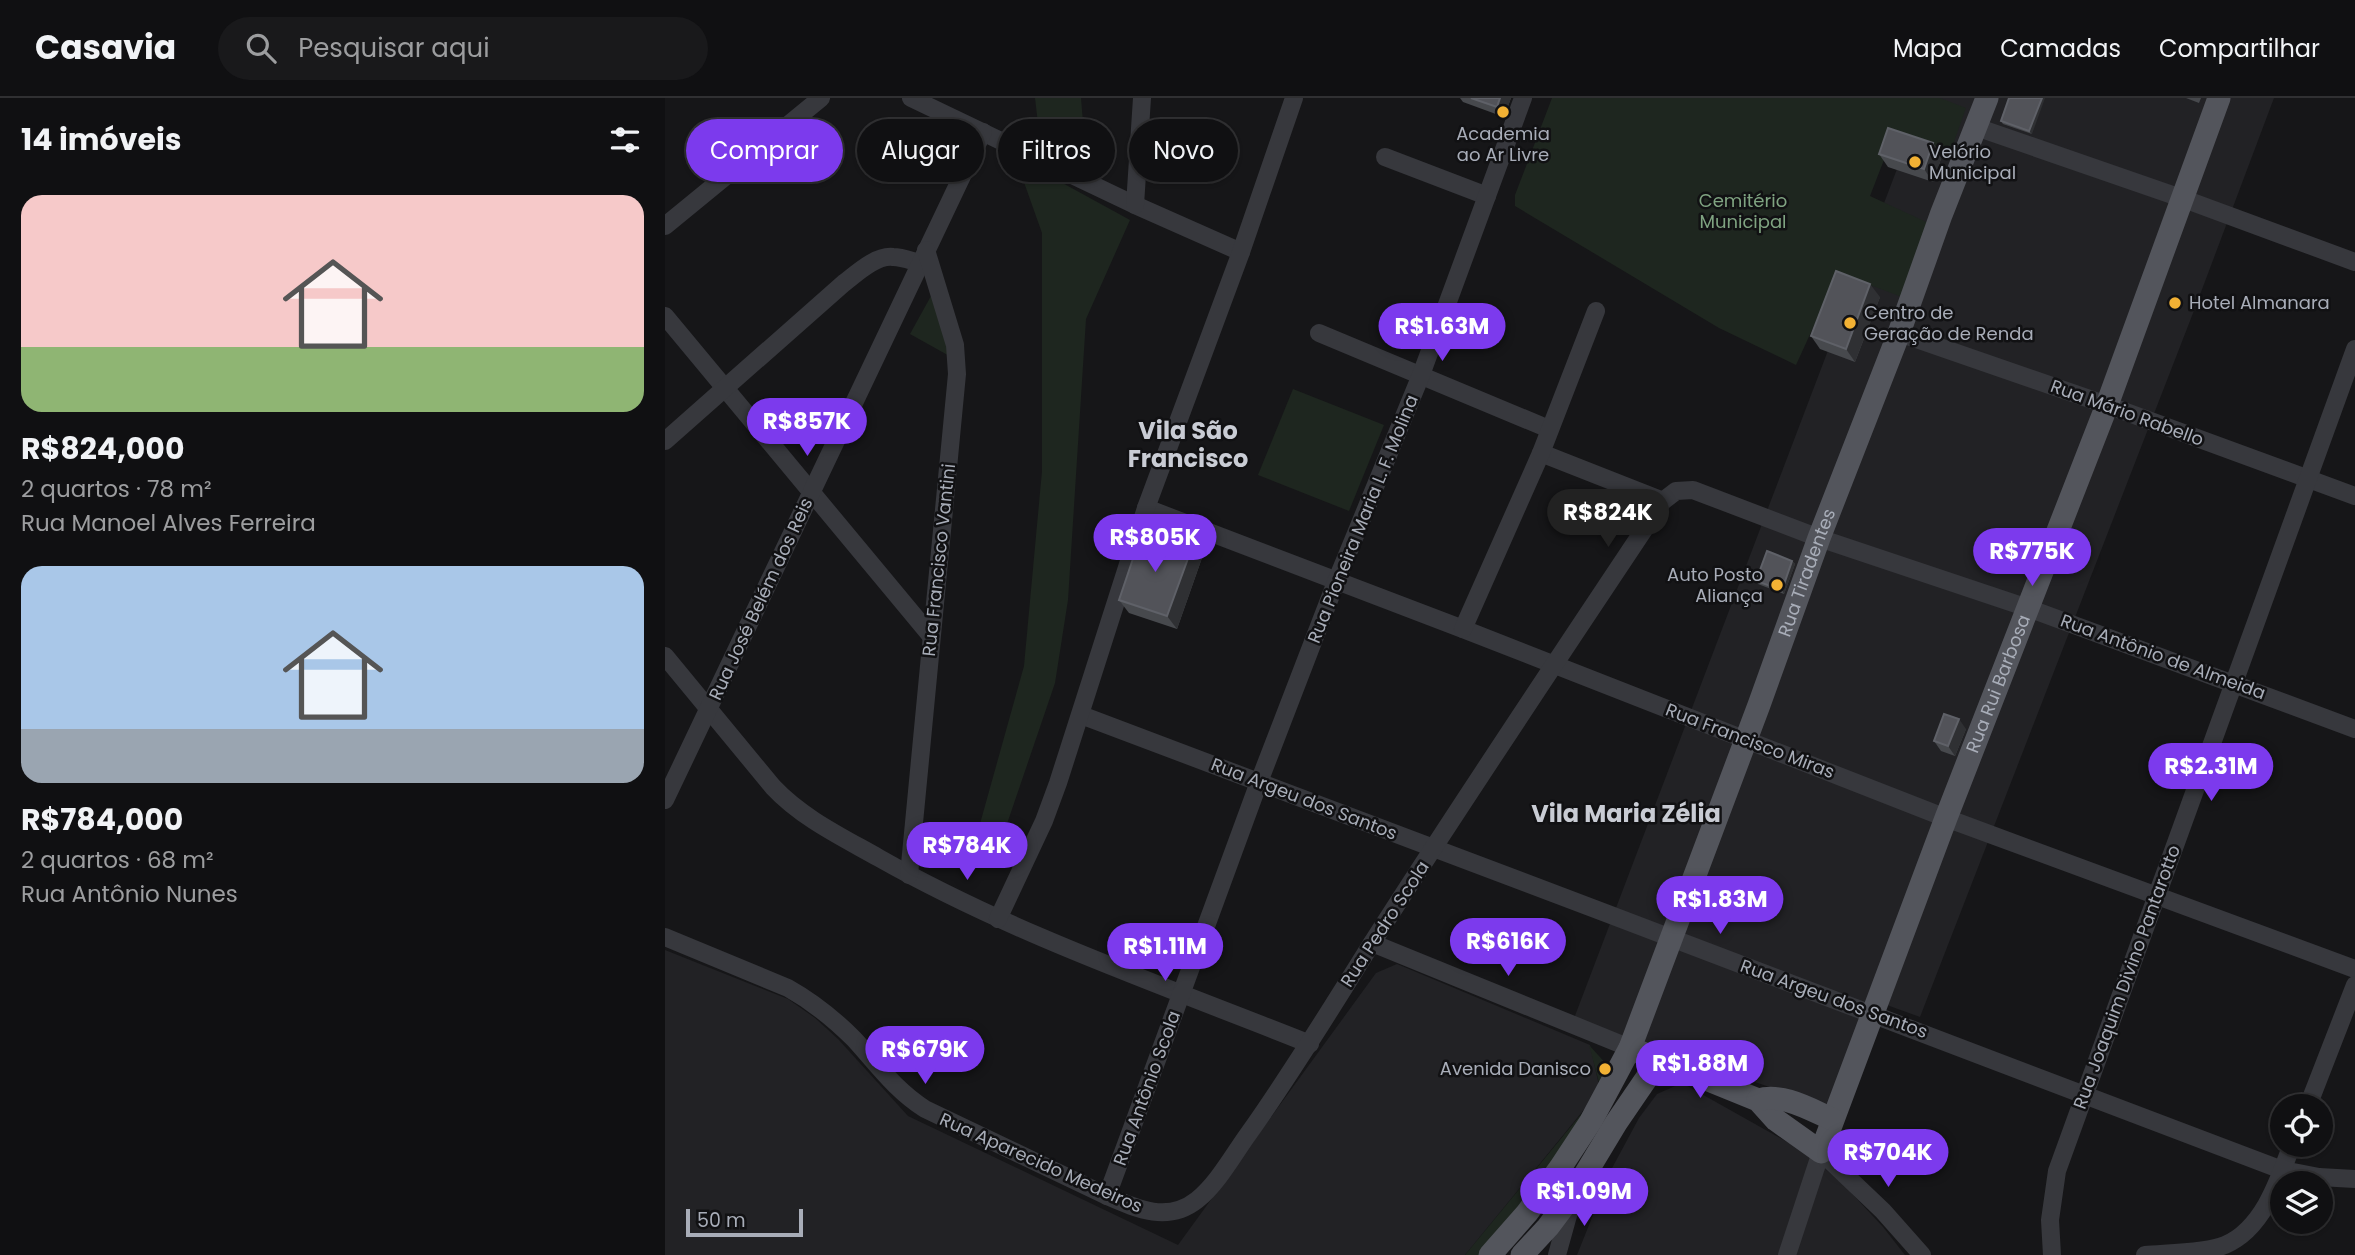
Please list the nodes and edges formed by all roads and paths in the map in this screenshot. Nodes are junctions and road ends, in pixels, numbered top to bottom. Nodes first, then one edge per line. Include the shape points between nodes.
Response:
1 (821, 98) edge
2 (911, 98) edge
3 (1142, 98) edge
4 (1294, 98) edge
5 (1523, 98) edge
6 (1987, 98) edge
7 (2219, 98) edge
8 (939, 105) edge
9 (962, 119) edge
10 (1976, 127) junction
11 (984, 132) edge
12 (1385, 157) dead end
13 (959, 182) edge
14 (1487, 197) junction
15 (2184, 199) junction
16 (1135, 205) junction
17 (665, 226) edge
18 (1241, 252) junction
19 (923, 256) junction
20 (2355, 262) edge
21 (1595, 311) dead end
22 (665, 316) edge
23 (1319, 333) dead end
24 (1899, 333) junction
25 (2355, 349) edge
26 (1421, 375) junction
27 (724, 388) junction
28 (2107, 405) junction
29 (1549, 429) junction
30 (665, 441) edge
31 (1541, 453) junction
32 (2308, 479) junction
33 (811, 492) junction
34 (2355, 496) edge
35 (1664, 500) junction
36 (1146, 508) junction
37 (1818, 538) junction
38 (1336, 582) junction
39 (2028, 608) junction
40 (1463, 629) junction
41 (931, 636) junction
42 (665, 656) edge
43 (1555, 664) junction
44 (2235, 683) junction
45 (710, 709) junction
46 (1081, 715) junction
47 (2355, 729) edge
48 (1744, 739) junction
49 (1259, 782) junction
50 (665, 800) edge
51 (1946, 818) junction
52 (1434, 848) junction
53 (909, 875) junction
54 (2157, 896) junction
55 (998, 919) junction
56 (665, 937) edge
57 (1672, 939) junction
58 (1372, 943) junction
59 (2355, 969) edge
60 (2355, 985) edge
61 (1181, 993) junction
62 (1873, 1013) junction
63 (1310, 1044) junction
64 (1630, 1048) junction
65 (1659, 1060) junction
66 (2085, 1094) junction
67 (2313, 1094) edge
68 (1758, 1100) junction
69 (1832, 1119) junction
70 (1821, 1152) junction
71 (2287, 1157) edge
72 (2282, 1170) junction
73 (2355, 1179) edge
74 (1214, 1182) joint
75 (1575, 1191) junction
76 (1107, 1196) junction
77 (2224, 1251) edge
78 (1490, 1255) edge
79 (1522, 1255) edge
80 (1557, 1255) edge
81 (1787, 1255) edge
82 (1922, 1255) edge
83 (2052, 1255) edge
84 (2145, 1255) edge

1 - 17 street
2 - 8 street
3 - 16 street
4 - 18 street
5 - 14 street, Rua Pioneira Maria L. F. Molina
6 - 10 main road, Rua Tiradentes
7 - 15 main road, Rua Rui Barbosa
8 - 9 street
10 - 15 street
10 - 24 main road, Rua Tiradentes
11 - 16 street
12 - 14 street
13 - 19 street, Rua José Belém dos Reis
14 - 26 street, Rua Pioneira Maria L. F. Molina
15 - 20 street
15 - 28 main road, Rua Rui Barbosa
16 - 18 street
18 - 36 street
19 - 27 street via 891,256 861,270
19 - 33 street, Rua José Belém dos Reis
19 - 41 street, Rua Francisco Vantini via 957,357
21 - 29 street
22 - 27 street
23 - 26 street
24 - 28 street, Rua Mário Rabello
24 - 37 main road, Rua Tiradentes
25 - 32 street, Rua Joaquim Divino Pantarotto
26 - 29 street
26 - 38 street, Rua Pioneira Maria L. F. Molina
27 - 30 street
27 - 33 street
28 - 32 street, Rua Mário Rabello
28 - 39 main road, Rua Rui Barbosa
29 - 31 street
31 - 35 street
31 - 40 street
32 - 34 street, Rua Mário Rabello
32 - 44 street, Rua Joaquim Divino Pantarotto
33 - 41 street
33 - 45 street, Rua José Belém dos Reis
35 - 37 street, Rua Antônio de Almeida via 1677,491 1693,489
35 - 43 street, Rua Pedro Scola
36 - 38 street, Rua Francisco Miras
36 - 46 street
37 - 39 street, Rua Antônio de Almeida
37 - 48 main road, Rua Tiradentes
38 - 40 street, Rua Francisco Miras
38 - 49 street, Rua Pioneira Maria L. F. Molina
39 - 44 street, Rua Antônio de Almeida
39 - 51 main road, Rua Rui Barbosa
40 - 43 street, Rua Francisco Miras
41 - 53 street, Rua Francisco Vantini
42 - 45 street
43 - 48 street, Rua Francisco Miras
43 - 52 street, Rua Pedro Scola
44 - 47 street, Rua Antônio de Almeida
44 - 54 street, Rua Joaquim Divino Pantarotto
45 - 50 street, Rua José Belém dos Reis
45 - 53 street via 789,804
46 - 49 street, Rua Argeu dos Santos
46 - 55 street via 1044,821
48 - 51 street, Rua Francisco Miras
48 - 57 main road, Rua Tiradentes
49 - 52 street, Rua Argeu dos Santos
49 - 61 street, Rua Antônio Scola
51 - 54 street, Rua Francisco Miras
51 - 62 main road, Rua Rui Barbosa
52 - 57 street, Rua Argeu dos Santos
52 - 58 street, Rua Pedro Scola
53 - 55 street
54 - 59 street, Rua Francisco Miras
54 - 66 street, Rua Joaquim Divino Pantarotto
55 - 61 street
56 - 76 street, Rua Aparecido Medeiros via 805,997 854,1040 908,1098
57 - 62 street, Rua Argeu dos Santos
57 - 64 main road, Rua Tiradentes
58 - 63 street, Rua Pedro Scola
58 - 64 street
60 - 67 street
61 - 63 street
61 - 76 street, Rua Antônio Scola
62 - 66 street, Rua Argeu dos Santos
62 - 69 main road, Rua Rui Barbosa
63 - 74 street, Rua Pedro Scola
64 - 65 main road
64 - 78 main road via 1560,1168
65 - 68 main road
65 - 75 main road
66 - 72 street, Rua Argeu dos Santos
66 - 83 street, Rua Joaquim Divino Pantarotto via 2054,1183
68 - 69 main road via 1787,1101
68 - 70 main road via 1776,1120
69 - 70 main road, Rua Rui Barbosa
70 - 81 street
70 - 82 street
71 - 72 street
72 - 73 street, Rua Argeu dos Santos
72 - 77 street via 2261,1213
74 - 76 street, Rua Aparecido Medeiros via 1189,1205 1164,1213 1137,1209
75 - 79 main road
75 - 80 street
77 - 84 street

